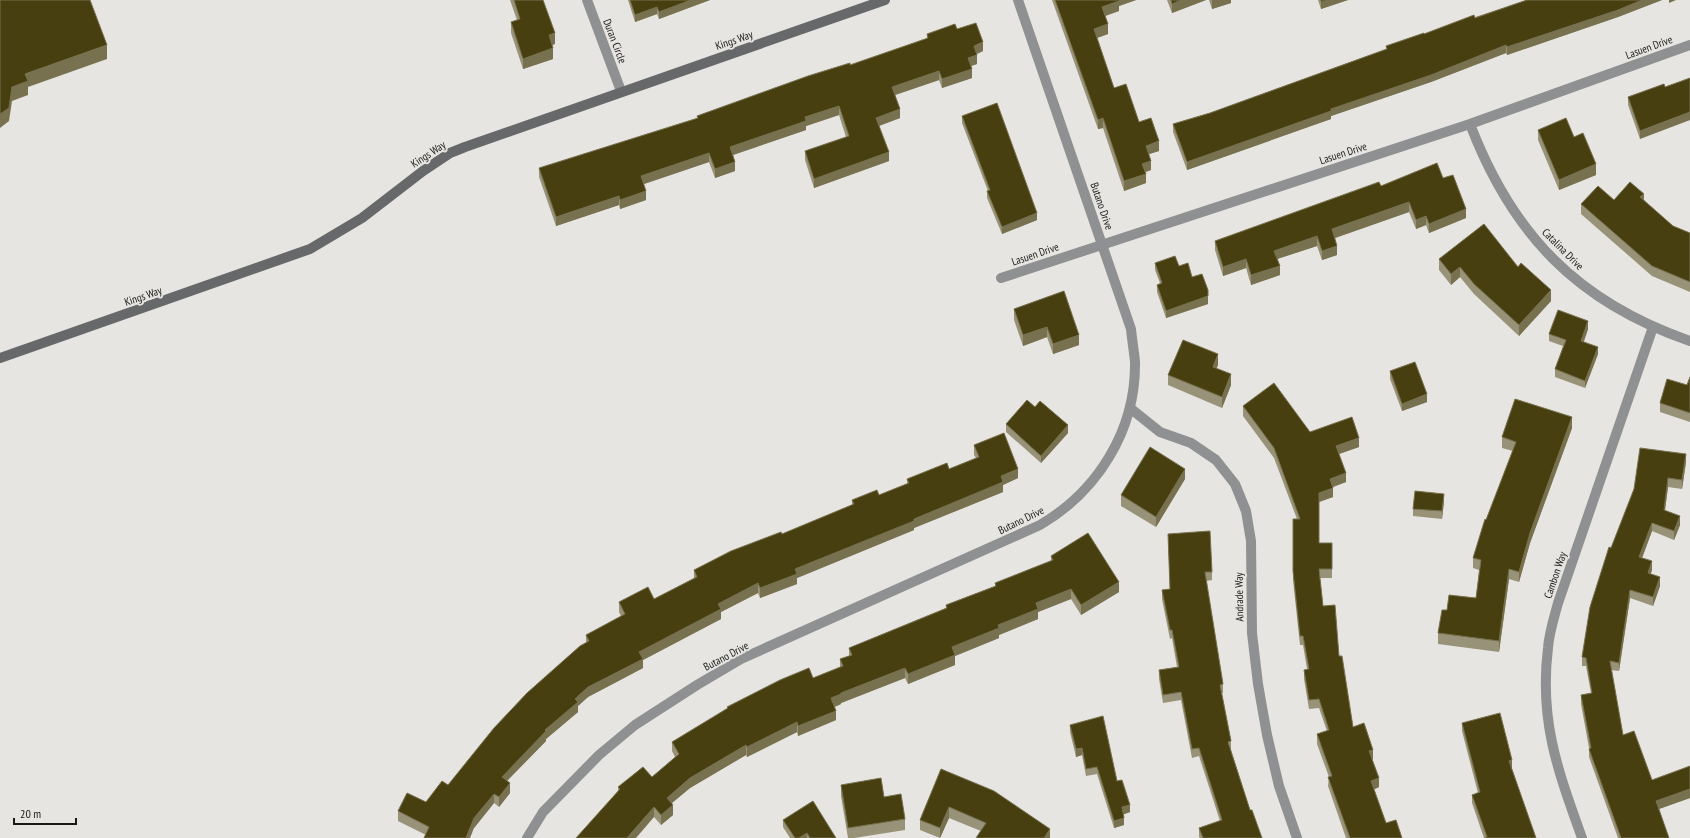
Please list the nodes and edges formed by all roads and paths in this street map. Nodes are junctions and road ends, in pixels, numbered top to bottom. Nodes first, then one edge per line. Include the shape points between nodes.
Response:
1 (587, 0) edge
2 (884, 0) edge
3 (1018, 0) edge
4 (1690, 45) edge
5 (621, 91) junction
6 (1470, 124) junction
7 (1103, 244) junction
8 (1001, 278) dead end
9 (1653, 327) junction
10 (1690, 341) edge
11 (0, 358) edge
12 (1130, 408) junction
13 (527, 838) edge
14 (1297, 838) edge
15 (1582, 838) edge

1 - 5 street, Duran Circle
2 - 5 street, Kings Way
3 - 7 street, Butano Drive
4 - 6 street, Lasuen Drive
5 - 11 street, Kings Way via 450,154 423,171 362,218 310,249
6 - 7 street, Lasuen Drive
6 - 9 street, Catalina Drive via 1492,178 1520,222 1543,248 1594,294
7 - 8 street, Lasuen Drive
7 - 12 street, Butano Drive via 1131,329 1135,362
9 - 10 street, Catalina Drive
9 - 15 street, Cambon Way via 1558,603 1548,646 1545,676 1549,735 1556,764
12 - 13 street, Butano Drive via 1116,447 1099,474 1078,497 1054,517 741,659 696,685 635,725 599,755 543,812
12 - 14 street, Andrade Way via 1160,432 1190,443 1216,460 1235,484 1246,511 1251,541 1252,633 1258,684 1279,786

